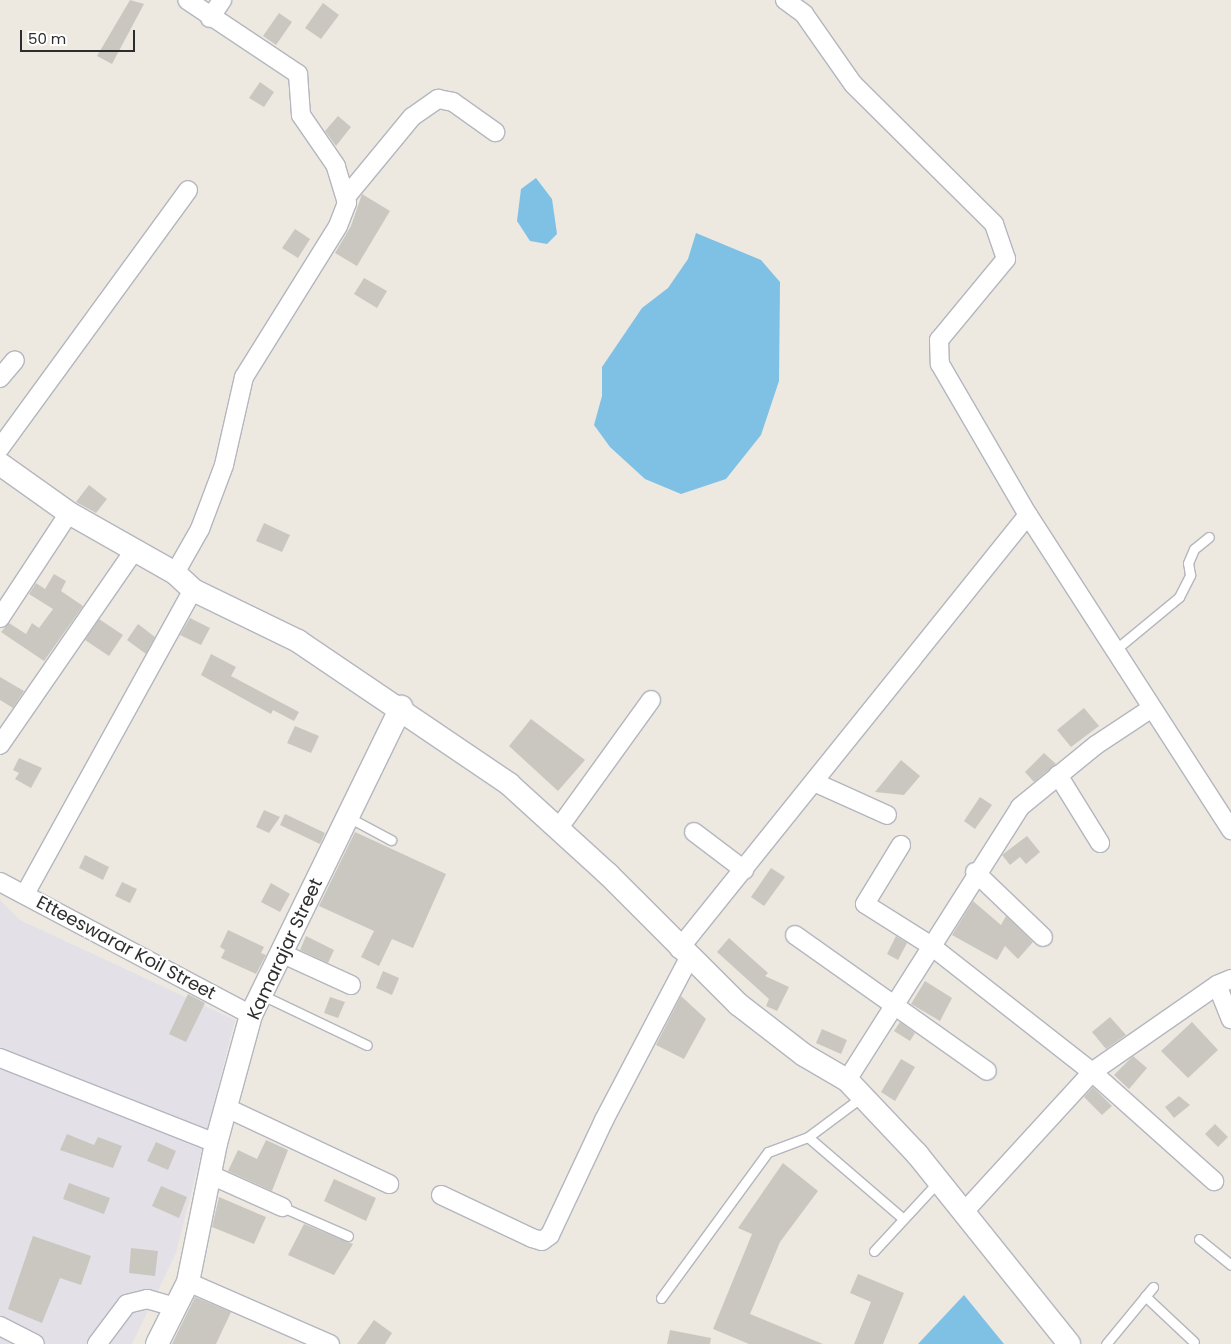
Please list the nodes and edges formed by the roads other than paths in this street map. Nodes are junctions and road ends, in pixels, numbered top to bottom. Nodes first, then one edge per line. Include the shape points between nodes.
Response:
1 (187, 0) edge
2 (222, 0) edge
3 (785, 0) edge
4 (210, 18) junction
5 (495, 132) dead end
6 (188, 190) dead end
7 (346, 197) junction
8 (15, 360) dead end
9 (0, 378) edge
10 (0, 448) edge
11 (0, 464) edge
12 (69, 513) junction
13 (1028, 515) junction
14 (1209, 537) dead end
15 (133, 552) junction
16 (175, 573) junction
17 (193, 590) junction
18 (0, 618) edge
19 (1115, 650) junction
20 (651, 700) dead end
21 (401, 708) junction
22 (1152, 708) junction
23 (0, 745) edge
24 (1058, 775) junction
25 (814, 782) junction
26 (887, 815) dead end
27 (348, 817) junction
28 (558, 829) junction
29 (1231, 830) edge
30 (694, 832) dead end
31 (391, 840) dead end
32 (1100, 843) dead end
33 (901, 845) dead end
34 (744, 870) junction
35 (975, 872) junction
36 (0, 882) edge
37 (25, 894) junction
38 (795, 934) dead end
39 (1044, 937) dead end
40 (930, 945) junction
41 (281, 953) junction
42 (684, 954) junction
43 (1224, 982) edge
44 (351, 985) dead end
45 (261, 994) junction
46 (894, 1005) junction
47 (251, 1015) junction
48 (1231, 1020) edge
49 (367, 1045) dead end
50 (0, 1058) edge
51 (987, 1071) dead end
52 (1092, 1072) junction
53 (847, 1080) junction
54 (863, 1096) junction
55 (229, 1109) junction
56 (808, 1137) junction
57 (216, 1143) junction
58 (213, 1176) junction
59 (1214, 1181) dead end
60 (938, 1182) junction
61 (389, 1184) dead end
62 (442, 1195) dead end
63 (282, 1207) joint
64 (963, 1213) junction
65 (901, 1217) junction
66 (348, 1236) dead end
67 (1199, 1239) dead end
68 (874, 1251) dead end
69 (1231, 1265) edge
70 (188, 1282) junction
71 (1153, 1287) dead end
72 (1145, 1296) junction
73 (662, 1298) dead end
74 (175, 1307) junction
75 (0, 1326) edge
76 (1194, 1342) dead end
77 (35, 1344) edge
78 (97, 1344) edge
79 (157, 1344) edge
80 (330, 1344) edge
81 (1068, 1344) edge
82 (1106, 1344) edge

1 - 4 street
2 - 4 street
3 - 13 street via 804,14 853,84 994,224 1006,259 939,340 940,364
4 - 7 street via 298,74 301,114 336,166
5 - 7 street via 453,102 438,98 412,117
6 - 10 street
7 - 16 street via 338,226 244,377 224,465 200,529
8 - 9 street
11 - 12 street
12 - 15 street
12 - 18 street
13 - 19 street
13 - 25 street
14 - 19 lane via 1194,550 1188,563 1190,575 1179,597
15 - 16 street
15 - 23 street
16 - 17 street
17 - 21 street via 298,641
17 - 37 street
19 - 22 street
20 - 28 street
21 - 27 street, Kamarajar Street
21 - 28 street via 509,784
22 - 24 street
22 - 29 street
24 - 32 street
24 - 35 street via 1020,807
25 - 26 street
25 - 34 street
27 - 31 lane
27 - 41 street, Kamarajar Street
28 - 42 street
30 - 34 street
33 - 40 street via 865,904
34 - 42 street
35 - 39 street
35 - 40 street
36 - 37 street, Etteeswarar Koil Street
37 - 47 street, Etteeswarar Koil Street
38 - 46 street
40 - 46 street
40 - 52 street
41 - 44 street
41 - 45 street, Kamarajar Street
42 - 53 street via 763,1025
42 - 62 street via 550,1235 542,1241 532,1238
43 - 48 street
43 - 52 street
45 - 47 street, Kamarajar Street
45 - 49 lane
46 - 51 street
46 - 53 street
47 - 55 street, Kamarajar Street
50 - 57 street
52 - 59 street
52 - 64 street
53 - 54 street
54 - 56 lane
54 - 60 street
55 - 57 street, Kamarajar Street
55 - 61 street
56 - 65 lane
56 - 73 lane via 768,1152
57 - 58 street, Kamarajar Street
58 - 63 street
58 - 70 street, Kamarajar Street
60 - 64 street
60 - 65 lane
63 - 66 lane
64 - 81 street
65 - 68 lane
67 - 69 lane
70 - 74 street, Kamarajar Street
70 - 80 street
71 - 72 lane
72 - 76 lane
72 - 82 lane
74 - 78 street via 147,1299 127,1304
74 - 79 street, Kamarajar Street
75 - 77 street

